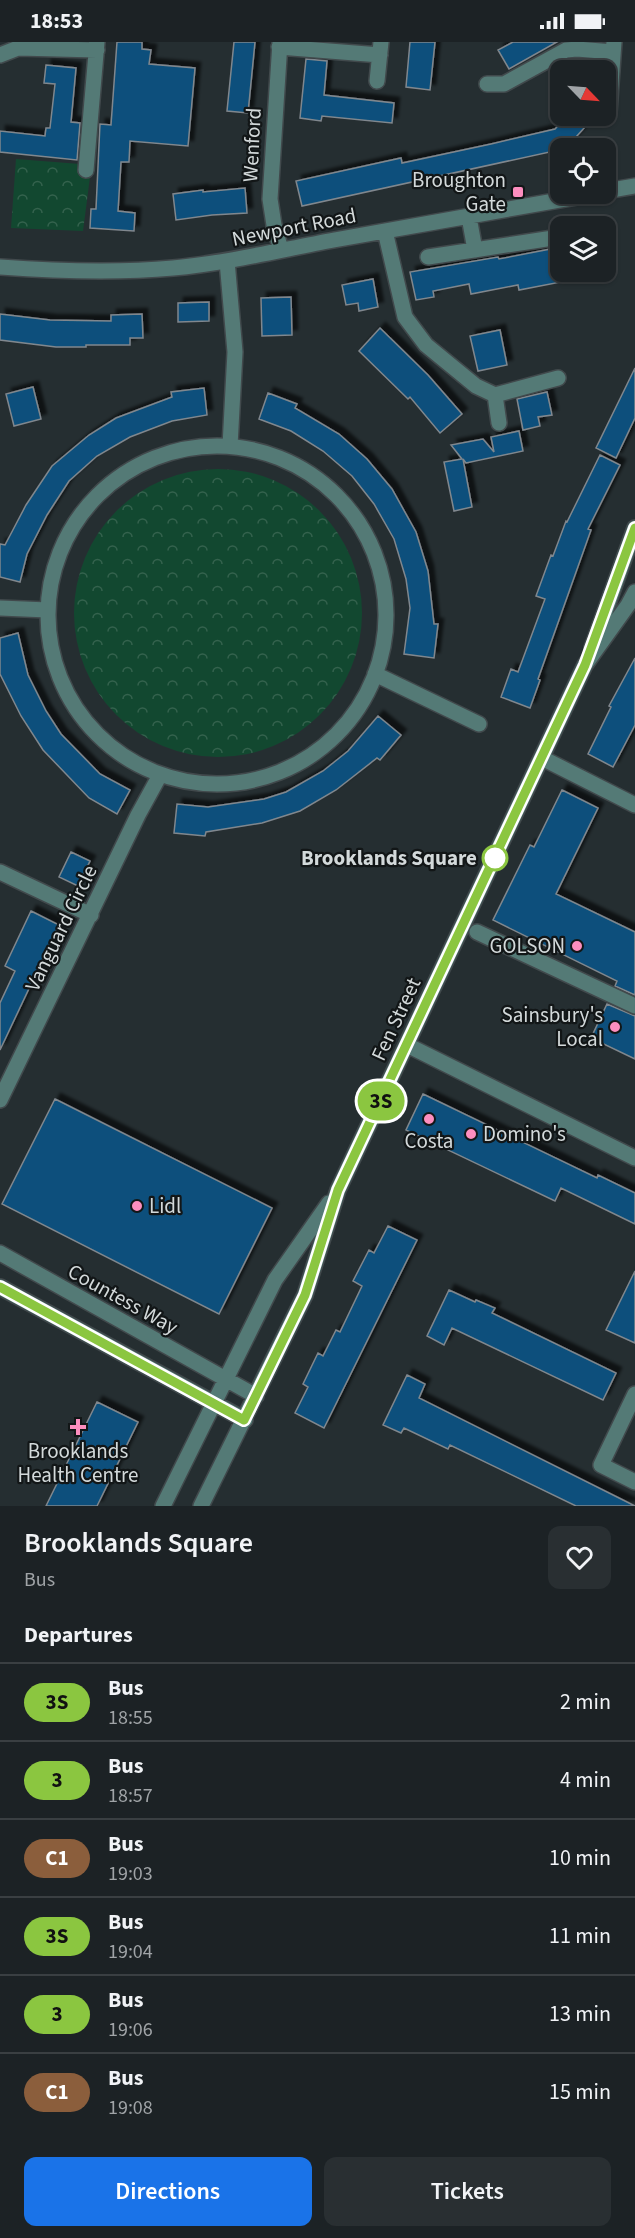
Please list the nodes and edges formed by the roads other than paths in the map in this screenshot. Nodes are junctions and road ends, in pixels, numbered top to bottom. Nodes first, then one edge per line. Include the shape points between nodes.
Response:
1 (279, 44) edge
2 (97, 46) edge
3 (614, 47) edge
4 (380, 48) edge
5 (0, 55) edge
6 (377, 81) dead end
7 (487, 84) dead end
8 (86, 170) dead end
9 (635, 186) edge
10 (616, 189) edge
11 (550, 202) edge
12 (469, 218) junction
13 (385, 231) junction
14 (550, 238) edge
15 (281, 250) junction
16 (475, 250) junction
17 (428, 257) dead end
18 (227, 261) junction
19 (0, 267) edge
20 (558, 378) dead end
21 (495, 395) junction
22 (499, 423) dead end
23 (230, 446) junction
24 (635, 528) edge
25 (635, 592) edge
26 (0, 608) edge
27 (48, 610) junction
28 (585, 665) junction
29 (375, 674) junction
30 (479, 724) dead end
31 (542, 758) junction
32 (160, 775) junction
33 (635, 805) edge
34 (0, 872) edge
35 (91, 915) junction
36 (477, 932) dead end
37 (635, 1006) edge
38 (407, 1045) junction
39 (0, 1100) edge
40 (635, 1158) edge
41 (338, 1190) junction
42 (0, 1254) edge
43 (0, 1287) edge
44 (226, 1381) junction
45 (635, 1394) edge
46 (256, 1396) junction
47 (214, 1404) junction
48 (244, 1420) junction
49 (635, 1482) edge
50 (163, 1506) edge
51 (201, 1506) edge

1 - 4 street
1 - 15 street, Wenford via 270,199
2 - 5 street via 18,48
2 - 8 street
3 - 7 street via 566,50 504,84
4 - 6 street
9 - 10 street
11 - 12 street, Newport Road
12 - 13 street, Newport Road
12 - 16 street
13 - 15 street, Newport Road
13 - 21 street via 405,317 426,345 476,386
14 - 16 street
15 - 18 street, Newport Road
16 - 17 street
18 - 19 street, Newport Road via 124,270
18 - 23 street via 236,352
20 - 21 street
21 - 22 street
23 - 27 street via 185,449 142,464 104,489 75,524 55,565
23 - 29 street via 291,463 342,501 361,526 383,585 386,617
24 - 28 street
25 - 28 street, Fen Street
26 - 27 street
27 - 32 street via 50,645 60,679 77,711 100,738 128,760
28 - 31 street, Fen Street
29 - 30 street
29 - 32 street via 343,728 298,764 272,775 216,785
31 - 33 street
31 - 38 street, Fen Street
32 - 35 street, Vanguard Circle
34 - 35 street
35 - 39 street, Vanguard Circle
36 - 37 street
38 - 40 street
38 - 41 street, Fen Street
41 - 44 street via 275,1280
41 - 46 street, Fen Street via 305,1295
42 - 44 street, Countess Way
43 - 47 street
44 - 46 street, Countess Way
44 - 47 street
45 - 49 street via 601,1465
46 - 48 street, Fen Street
47 - 48 street
47 - 50 street
48 - 51 street, Fen Street

